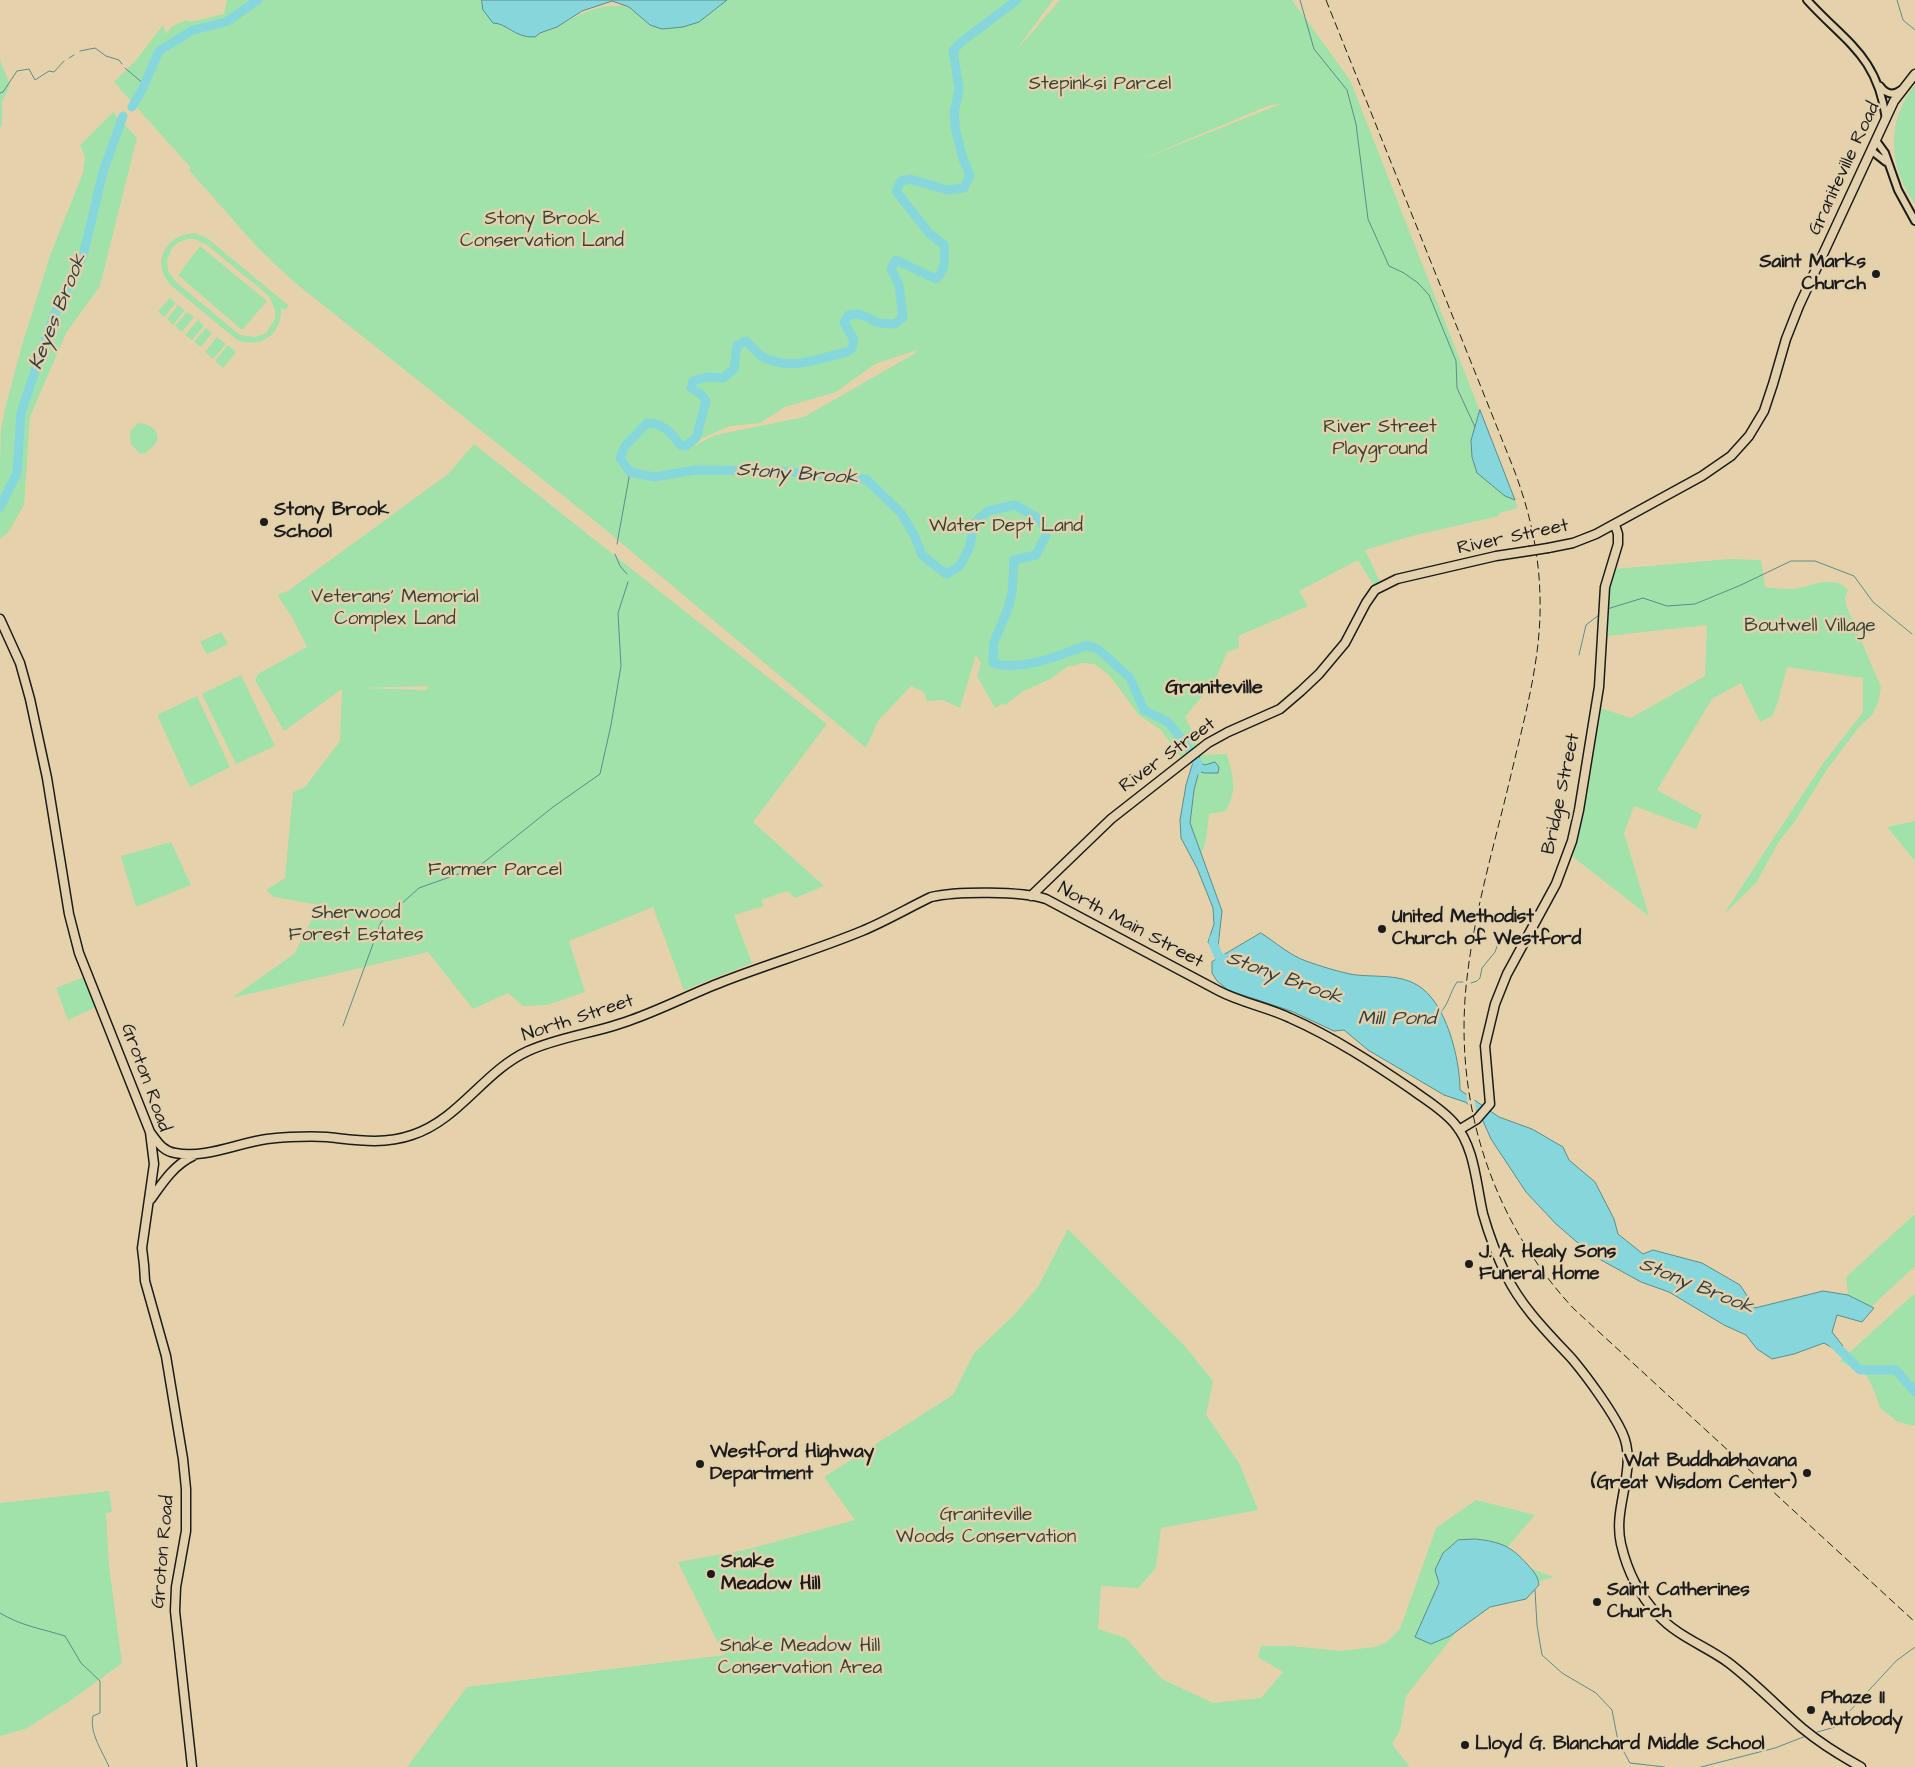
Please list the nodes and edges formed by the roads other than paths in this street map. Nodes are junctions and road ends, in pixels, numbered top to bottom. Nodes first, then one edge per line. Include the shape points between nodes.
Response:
1 (1807, 0) edge
2 (1915, 74) edge
3 (1878, 85) junction
4 (1902, 89) junction
5 (1886, 119) junction
6 (1877, 142) junction
7 (1872, 151) junction
8 (1888, 165) junction
9 (1915, 221) edge
10 (1615, 525) junction
11 (0, 619) edge
12 (1031, 896) junction
13 (1459, 1130) junction
14 (150, 1132) junction
15 (196, 1154) junction
16 (150, 1200) junction
17 (192, 1767) edge
18 (1861, 1767) edge

1 - 3 street via 1856,48
2 - 4 main road, Graniteville Road
3 - 4 street via 1891,94
3 - 5 street
4 - 5 main road, Graniteville Road
5 - 6 main road, Graniteville Road
6 - 7 main road, Graniteville Road
6 - 8 street via 1885,152
7 - 8 street
7 - 10 main road, Graniteville Road via 1799,306 1784,343 1768,401 1754,430 1722,464
8 - 9 street
10 - 12 main road, River Street, bridge via 1581,541 1509,553 1410,576 1379,588 1366,603 1345,643 1301,691 1280,708 1221,735 1198,751 1104,824
10 - 13 main road, Bridge Street via 1618,544 1605,587 1599,687 1580,810 1556,884 1507,974 1495,1004 1485,1046 1490,1104 1479,1117
11 - 14 main road, Groton Road via 15,651 30,699 79,953
12 - 13 main road, North Main Street via 1052,902 1224,994 1288,1017 1344,1046 1433,1105
12 - 15 main road, North Street via 943,894 931,897 864,930 722,982 634,1019 539,1046 512,1060 433,1126 410,1136 377,1142 288,1137
13 - 18 main road, North Main Street via 1469,1149 1488,1229 1507,1277 1531,1314 1580,1368 1622,1432 1628,1459 1618,1534 1632,1578 1642,1596 1674,1630 1726,1661 1810,1734
14 - 15 main road, North Street via 166,1151
14 - 16 main road, Groton Road via 154,1164
15 - 16 main road via 174,1169
16 - 17 main road, Groton Road via 142,1248 145,1281 166,1356 186,1489 186,1531 174,1611

